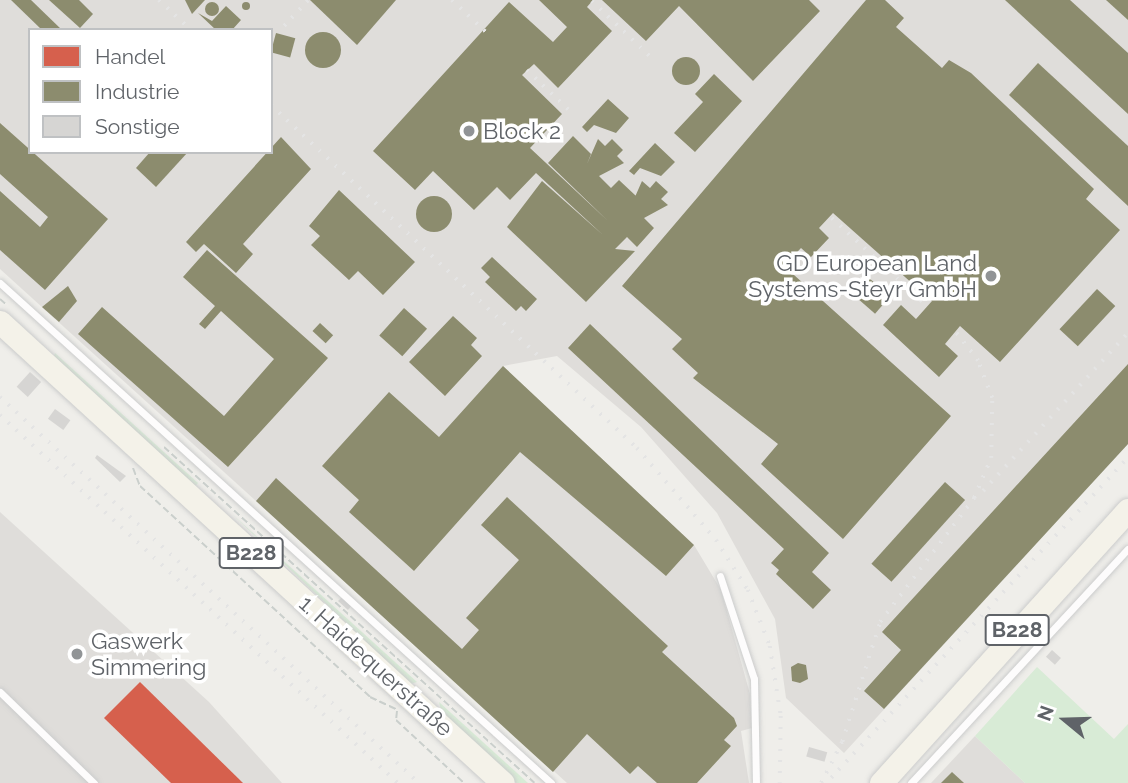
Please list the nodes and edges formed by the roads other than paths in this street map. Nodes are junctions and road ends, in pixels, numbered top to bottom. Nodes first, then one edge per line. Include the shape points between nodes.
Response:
1 (0, 283) edge
2 (5, 315) edge
3 (1128, 510) edge
4 (1128, 549) edge
5 (720, 576) dead end
6 (0, 692) edge
7 (908, 751) junction
8 (94, 783) edge
9 (503, 783) edge
10 (551, 783) edge
11 (756, 783) edge
12 (875, 783) edge
13 (881, 783) edge
14 (911, 783) edge

1 - 10 lane
2 - 9 main road, 1. Haidequerstraße / B228 via 404,704
3 - 7 main road, B228
4 - 14 lane
5 - 11 lane via 739,618 754,678
6 - 8 lane
7 - 12 main road, B228
7 - 13 main road, B228

